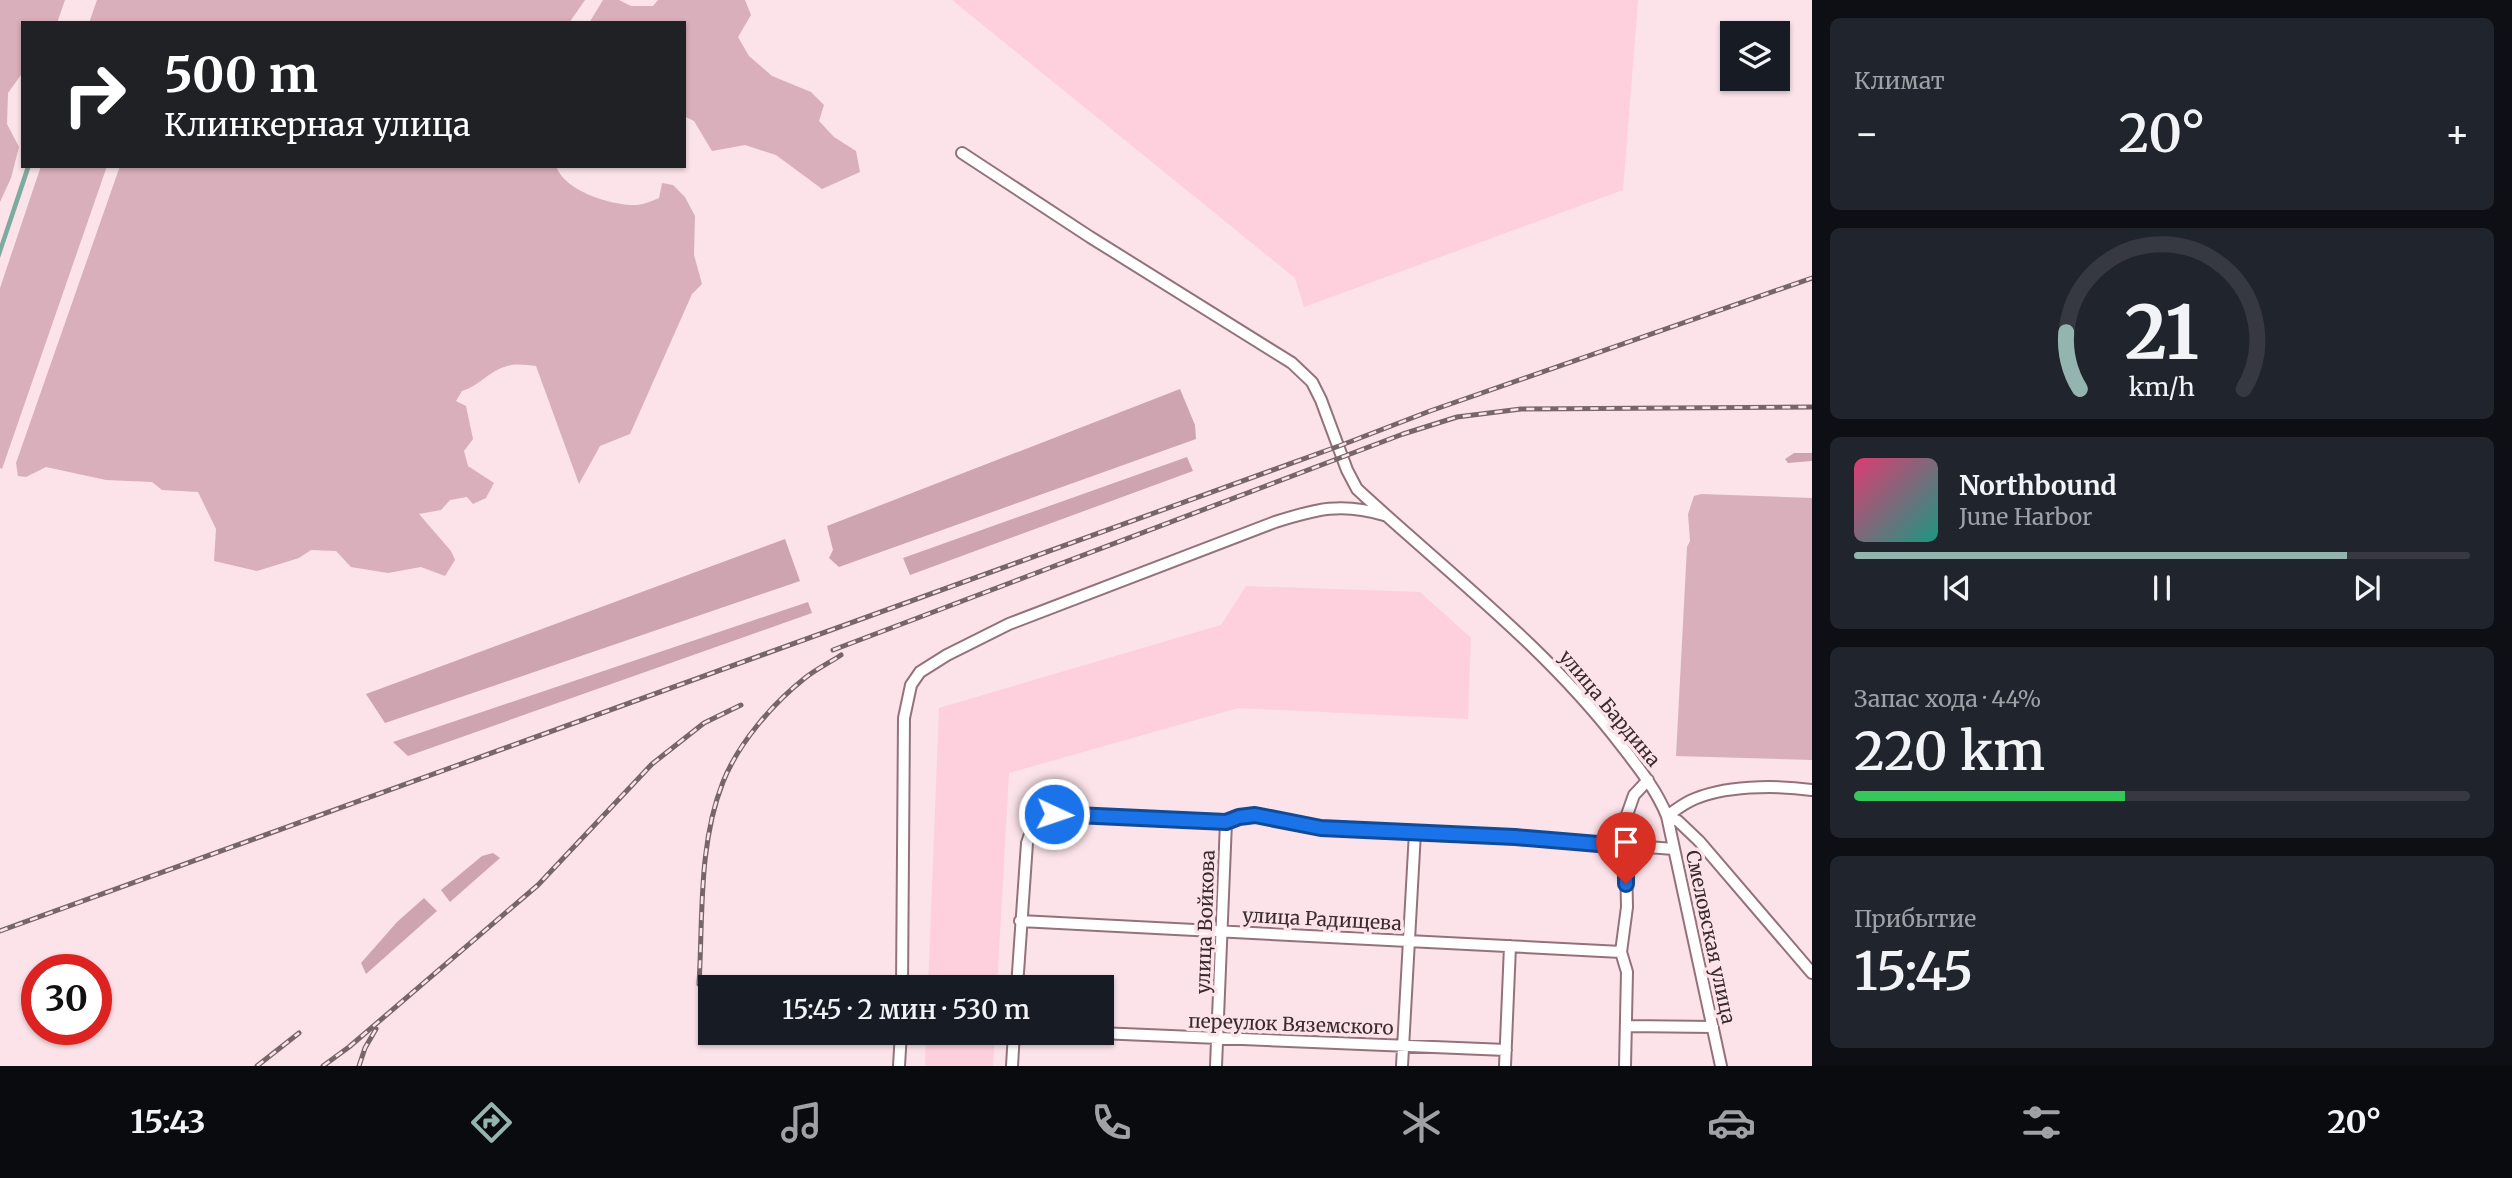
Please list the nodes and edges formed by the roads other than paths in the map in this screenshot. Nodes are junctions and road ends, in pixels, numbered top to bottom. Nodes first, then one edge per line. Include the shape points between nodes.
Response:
1 (962, 153) dead end
2 (1386, 516) junction
3 (1648, 780) junction
4 (1812, 790) edge
5 (1667, 816) junction
6 (1226, 822) junction
7 (1415, 832) junction
8 (1622, 846) junction
9 (1674, 849) junction
10 (1020, 921) junction
11 (1222, 931) junction
12 (1409, 941) junction
13 (1510, 946) junction
14 (1622, 952) junction
15 (1812, 973) edge
16 (902, 975) edge
17 (1018, 975) edge
18 (1627, 1026) junction
19 (1713, 1027) junction
20 (1114, 1034) edge
21 (1217, 1038) junction
22 (900, 1045) edge
23 (1013, 1045) edge
24 (1403, 1046) junction
25 (1506, 1050) junction
26 (899, 1066) edge
27 (1012, 1066) edge
28 (1216, 1066) edge
29 (1402, 1066) edge
30 (1505, 1066) edge
31 (1625, 1066) edge
32 (1721, 1066) edge

1 - 2 street, улица Бардина via 1292,363 1312,382 1357,489
2 - 3 street, улица Бардина via 1539,652 1604,722
2 - 16 street via 1336,506 1275,522 1009,624 920,672 911,685 904,718
3 - 5 street, улица Бардина
3 - 8 street via 1627,809
4 - 5 street via 1757,788 1713,794 1692,800
5 - 9 street, Смеловская улица
5 - 15 street, улица Бардина via 1693,835
6 - 7 street via 1255,815 1321,828
6 - 10 street via 1044,816 1036,822 1027,843
6 - 11 street, улица Войкова
7 - 8 street
7 - 12 street
8 - 9 street
8 - 14 street via 1627,907
9 - 19 street, Смеловская улица
10 - 11 street, улица Радищева
10 - 17 street
11 - 12 street, улица Радищева
11 - 21 street, улица Войкова
12 - 13 street, улица Радищева
12 - 24 street
13 - 14 street, улица Радищева
13 - 25 street
14 - 18 street via 1627,972
18 - 19 street
18 - 31 street
19 - 32 street, Смеловская улица
20 - 21 street, переулок Вяземского
21 - 24 street, переулок Вяземского
21 - 28 street, улица Войкова
22 - 26 street
23 - 27 street
24 - 25 street, переулок Вяземского
24 - 29 street
25 - 30 street

